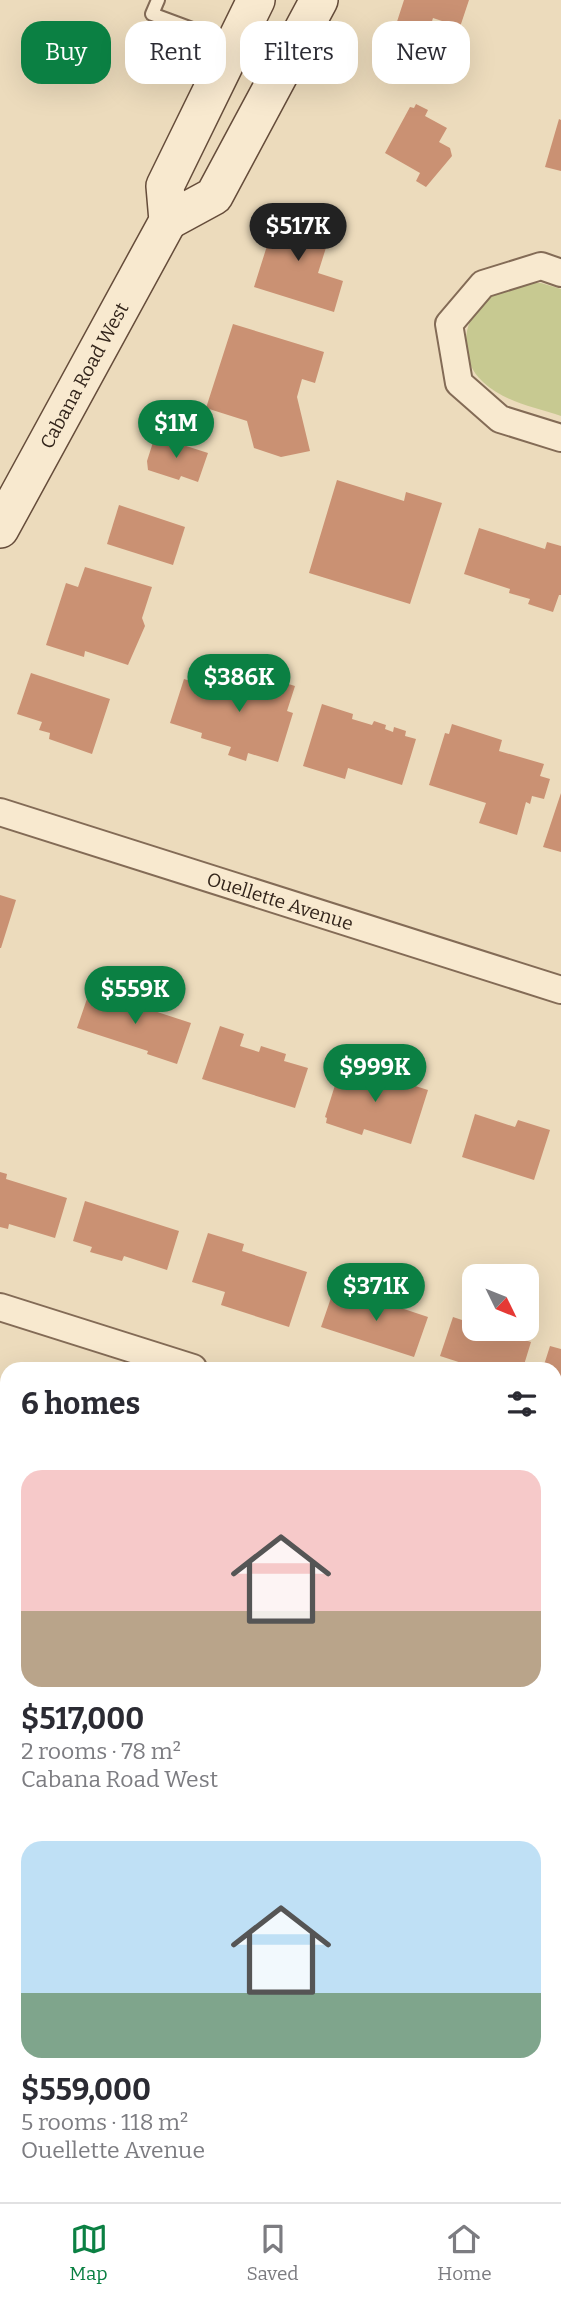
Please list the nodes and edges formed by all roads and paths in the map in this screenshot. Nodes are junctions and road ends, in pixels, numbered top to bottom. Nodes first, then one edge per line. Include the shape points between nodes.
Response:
1 (158, 0) edge
2 (256, 0) edge
3 (319, 0) edge
4 (233, 44) junction
5 (167, 221) junction
6 (561, 273) edge
7 (561, 438) edge
8 (0, 529) edge
9 (0, 812) edge
10 (561, 990) edge
11 (0, 1307) edge
12 (174, 1362) edge

1 - 4 lane via 152,14
2 - 4 main road
3 - 5 main road via 214,196
4 - 5 main road via 165,186
5 - 8 main road, Cabana Road West
6 - 7 street via 541,266 482,284 449,324 458,383 500,419
9 - 10 street, Ouellette Avenue
11 - 12 street

